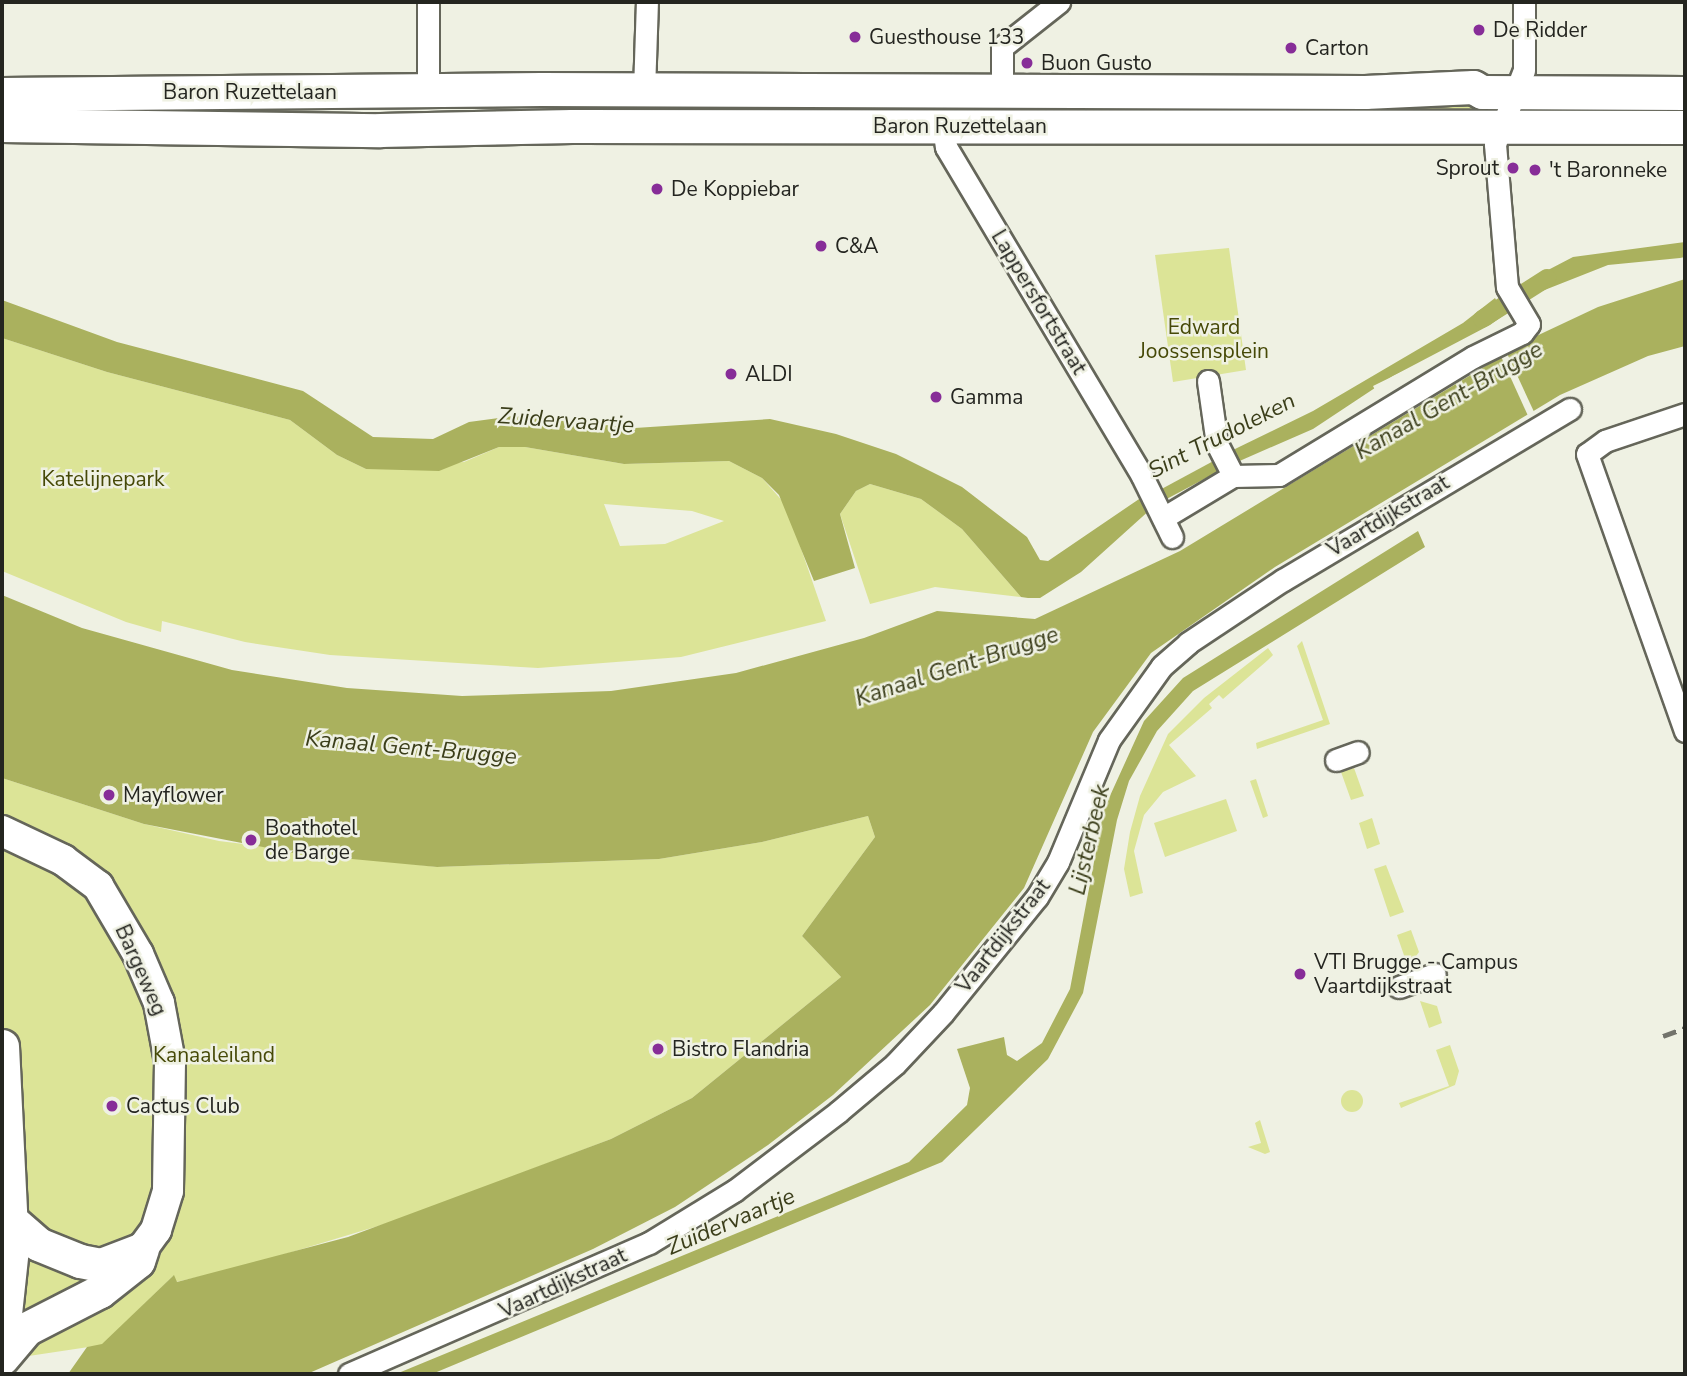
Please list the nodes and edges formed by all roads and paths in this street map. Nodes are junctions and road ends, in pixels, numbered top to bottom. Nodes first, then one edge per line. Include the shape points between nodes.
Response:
1 (428, 2) edge
2 (647, 2) edge
3 (1059, 2) edge
4 (1524, 2) edge
5 (640, 91) junction
6 (428, 92) junction
7 (1002, 92) junction
8 (1515, 93) junction
9 (1685, 93) edge
10 (2, 94) edge
11 (2, 125) edge
12 (619, 125) junction
13 (431, 126) junction
14 (943, 126) junction
15 (1502, 127) junction
16 (1685, 127) edge
17 (1209, 380) dead end
18 (1570, 409) dead end
19 (1685, 414) edge
20 (1228, 465) junction
21 (1153, 498) junction
22 (1172, 537) dead end
23 (1685, 732) edge
24 (1358, 752) dead end
25 (1336, 760) dead end
26 (2, 831) edge
27 (1435, 974) dead end
28 (1399, 987) dead end
29 (2, 1046) edge
30 (12, 1221) junction
31 (142, 1249) junction
32 (2, 1342) edge
33 (2, 1358) edge
34 (349, 1374) edge

1 - 6 street
2 - 5 street
3 - 7 street via 1002,47
4 - 8 street via 1524,71
5 - 6 main road, Baron Ruzettelaan
5 - 7 main road, Baron Ruzettelaan
5 - 12 main road
6 - 10 main road, Baron Ruzettelaan
6 - 13 main road
7 - 8 main road, Baron Ruzettelaan via 1473,88
8 - 9 main road, Baron Ruzettelaan
8 - 15 street
11 - 13 main road, Baron Ruzettelaan via 278,126 324,116 380,116
12 - 13 main road, Baron Ruzettelaan
12 - 14 main road, Baron Ruzettelaan
14 - 15 main road, Baron Ruzettelaan
14 - 21 street, Lappersfortstraat via 946,147
15 - 16 main road, Baron Ruzettelaan
15 - 20 street via 1495,144 1496,173 1512,296 1529,324 1522,333 1473,357 1279,475
17 - 20 street
18 - 34 street, Vaartdijkstraat via 1283,580 1188,643 1162,666 1109,740 1063,850 1037,897 943,1013 895,1064 838,1112 734,1191 649,1243
19 - 23 street via 1605,441 1587,454
20 - 21 street
21 - 22 street, Lappersfortstraat
24 - 25 street
26 - 31 street, Bargeweg via 63,860 98,886 138,954 159,1003 170,1062 168,1191 156,1230
27 - 28 street
29 - 30 main road
30 - 31 main road via 38,1244 80,1261 101,1265
30 - 32 main road
31 - 33 main road via 138,1261 100,1291 26,1329

